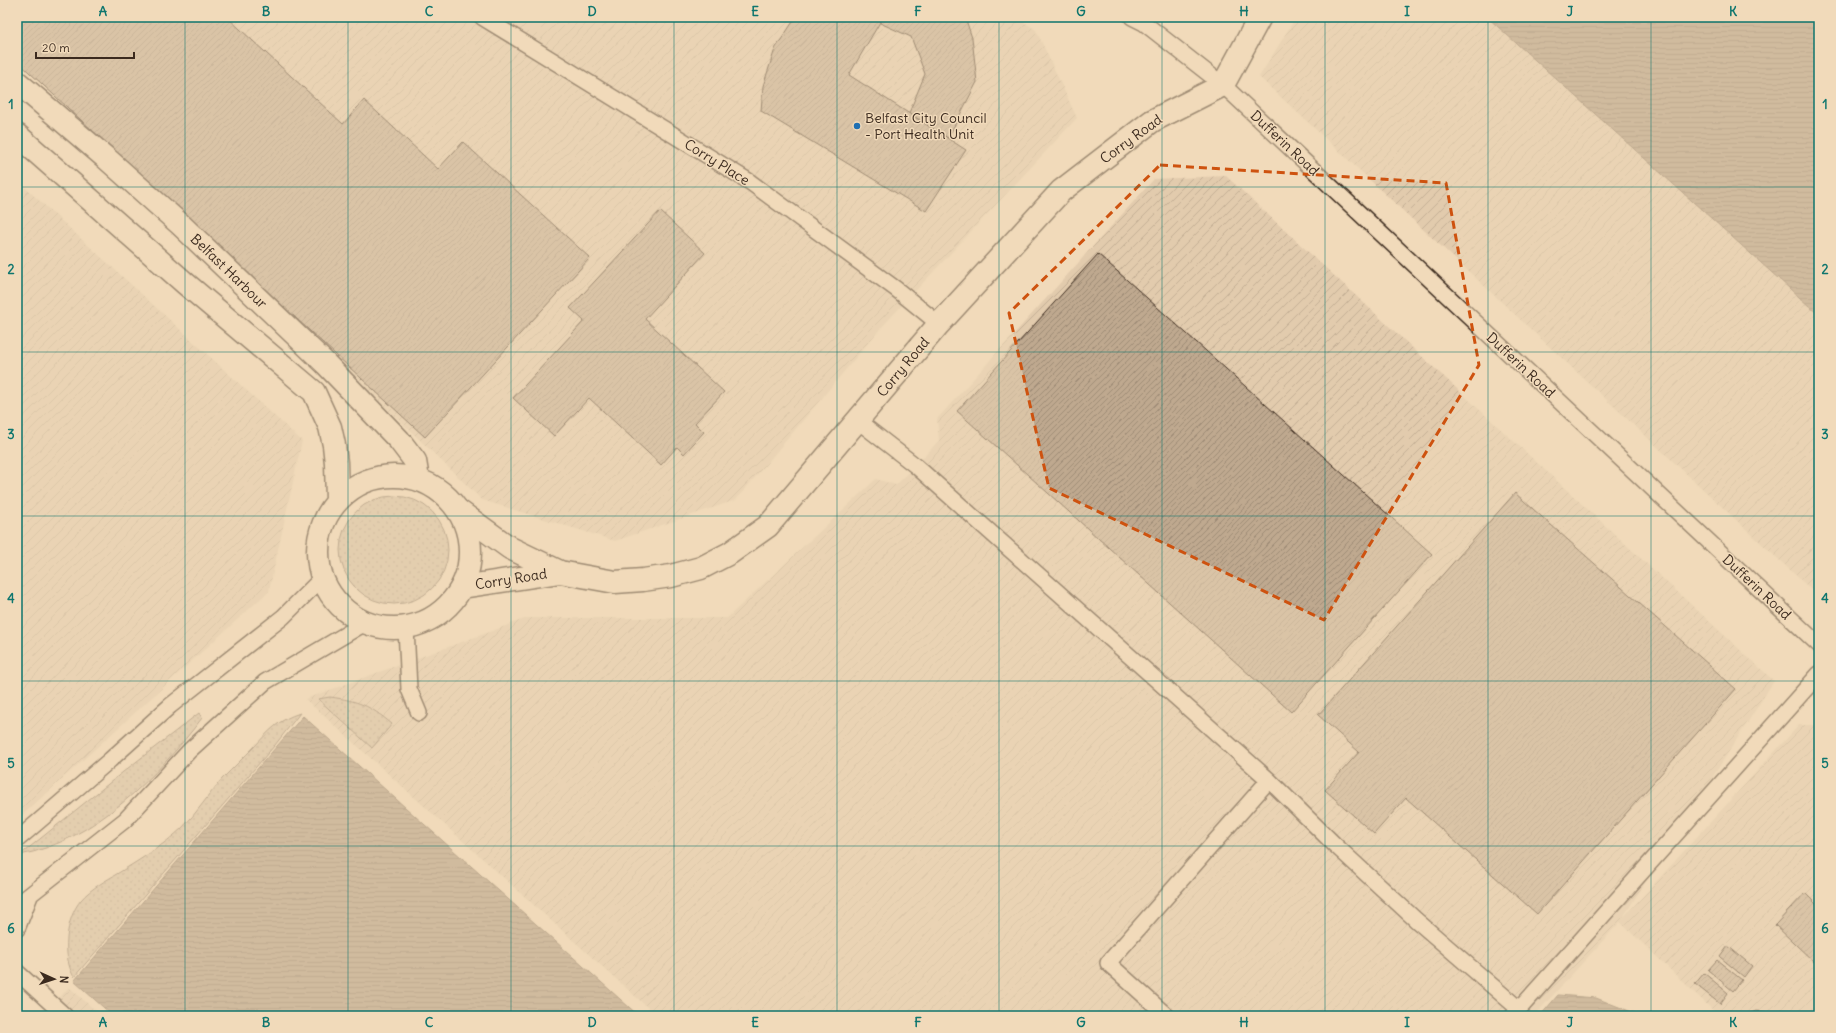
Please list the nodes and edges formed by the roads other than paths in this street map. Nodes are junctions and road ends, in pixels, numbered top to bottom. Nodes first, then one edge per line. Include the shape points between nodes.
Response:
1 (482, 17) edge
2 (1260, 17) edge
3 (1139, 19) edge
4 (17, 82) edge
5 (1223, 85) junction
6 (17, 135) edge
7 (939, 324) junction
8 (858, 421) junction
9 (418, 479) junction
10 (337, 501) junction
11 (458, 511) junction
12 (560, 572) junction
13 (322, 578) junction
14 (462, 587) junction
15 (364, 623) junction
16 (406, 628) junction
17 (1819, 645) edge
18 (1819, 674) edge
19 (419, 713) dead end
20 (1269, 780) junction
21 (17, 840) edge
22 (30, 896) junction
23 (17, 905) edge
24 (17, 929) edge
25 (17, 972) edge
26 (1516, 1013) edge
27 (65, 1016) edge
28 (1167, 1016) edge

1 - 7 lane, Corry Place via 750,182 896,289
2 - 5 street
3 - 5 lane, Dufferin Road
4 - 9 street, Belfast Harbour via 181,225 326,364 399,440 415,461
5 - 7 street, Corry Road via 1152,121 1061,191
5 - 17 lane, Dufferin Road
6 - 10 street via 186,284 314,392 330,427 336,463
7 - 8 street, Corry Road
8 - 12 street, Corry Road via 768,526 730,553 701,568 671,576 615,582
8 - 20 lane via 916,466
9 - 10 street via 396,476 374,478 354,487
9 - 11 street via 441,492
10 - 13 street via 325,518 319,538 318,558
11 - 12 street, Corry Road via 510,548
11 - 14 street via 469,535 470,562
12 - 14 street, Corry Road
13 - 15 street via 332,597 347,612
13 - 21 lane via 283,617 170,706
14 - 16 street via 439,615
15 - 16 street via 385,628
15 - 22 lane via 265,682 190,750 125,820
16 - 19 lane via 409,689
18 - 26 lane
20 - 26 lane
20 - 28 lane via 1108,963
22 - 23 lane
22 - 24 lane
25 - 27 lane

